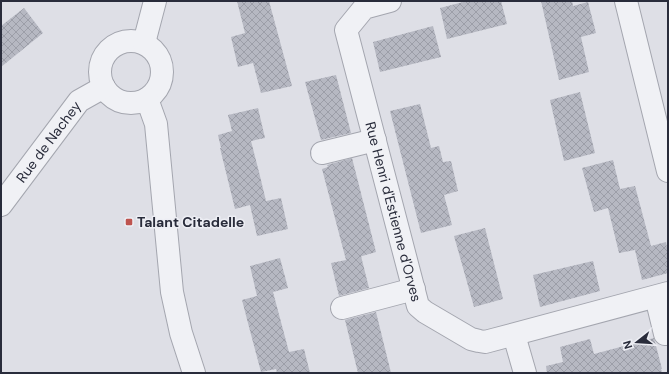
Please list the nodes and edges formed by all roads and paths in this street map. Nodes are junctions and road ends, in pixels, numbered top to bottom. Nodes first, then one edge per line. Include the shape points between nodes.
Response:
1 (155, 1) edge
2 (390, 1) edge
3 (626, 1) edge
4 (144, 43) junction
5 (104, 87) junction
6 (147, 98) junction
7 (375, 140) junction
8 (322, 153) dead end
9 (668, 171) edge
10 (1, 205) edge
11 (414, 289) junction
12 (662, 295) edge
13 (342, 308) dead end
14 (514, 334) junction
15 (666, 334) dead end
16 (194, 373) edge
17 (525, 373) edge

1 - 4 street
2 - 7 street, Rue Henri d'Estienne d'Orves via 364,8 346,30
3 - 9 street
4 - 5 street via 125,41 108,50 100,68 100,78
4 - 6 street via 152,48 162,65 160,84
5 - 6 street via 110,95 128,103
5 - 10 street, Rue de Nachey via 79,101
6 - 16 street via 156,124 172,292 181,333
7 - 8 street
7 - 11 street, Rue Henri d'Estienne d'Orves
11 - 13 street
11 - 14 street, Rue Henri d'Estienne d'Orves via 418,306 472,339 486,342
12 - 14 street, Rue Henri d'Estienne d'Orves
12 - 15 street
14 - 17 street

